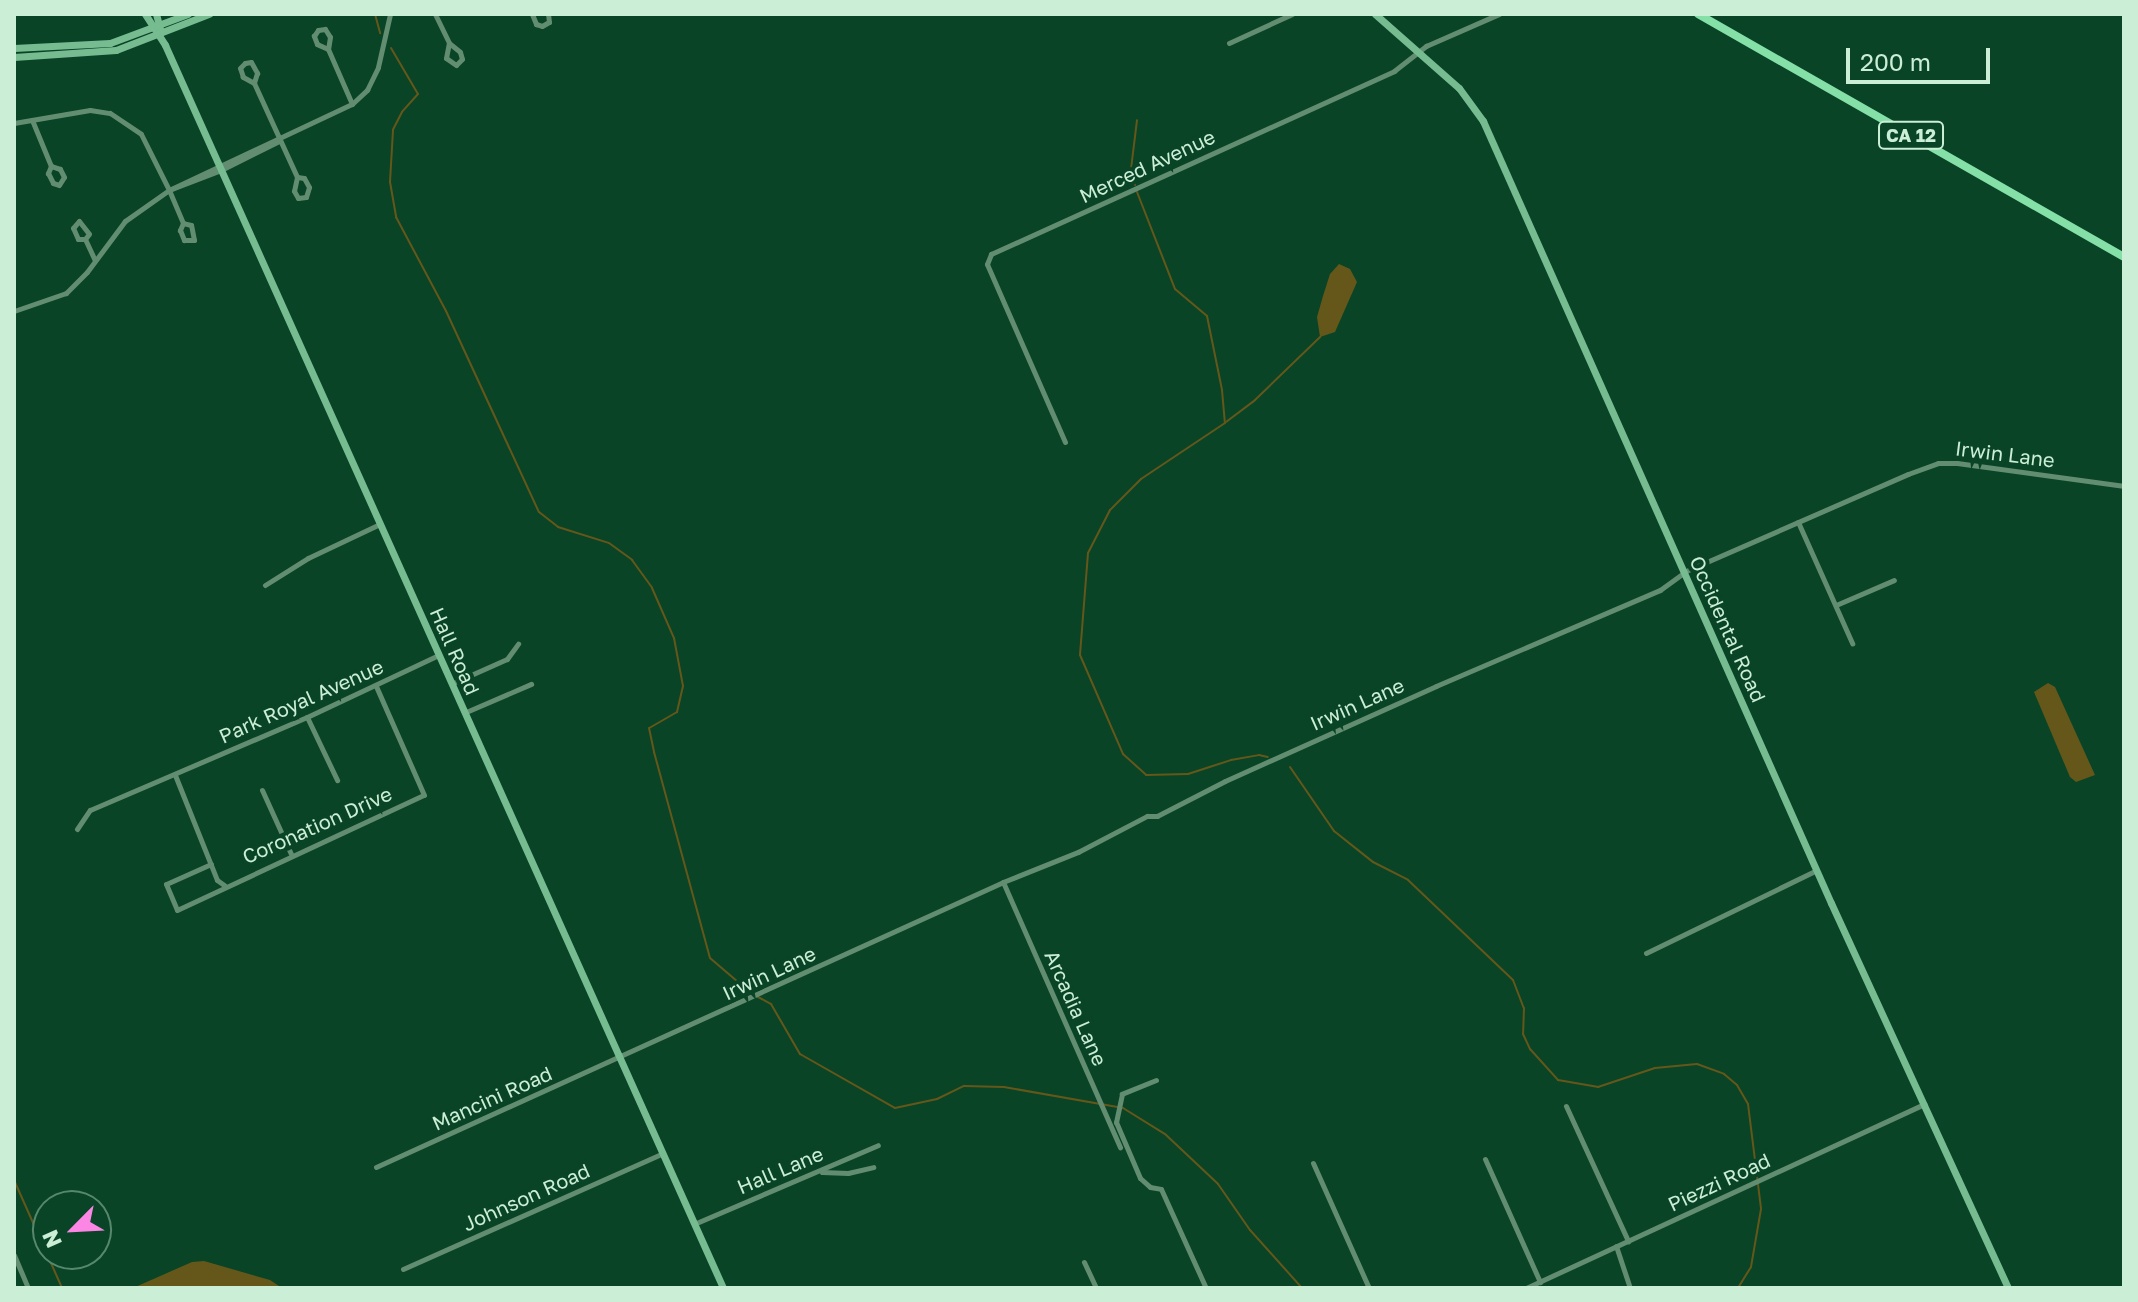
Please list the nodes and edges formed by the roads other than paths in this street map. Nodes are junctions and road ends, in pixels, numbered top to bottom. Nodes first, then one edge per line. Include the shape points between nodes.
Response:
1 (145, 14) edge
2 (156, 14) edge
3 (188, 14) edge
4 (209, 14) edge
5 (390, 14) edge
6 (435, 14) edge
7 (532, 14) edge
8 (548, 14) edge
9 (1292, 14) edge
10 (1375, 14) edge
11 (1499, 14) edge
12 (1698, 14) edge
13 (158, 30) junction
14 (449, 43) dead end
15 (1229, 43) dead end
16 (14, 48) edge
17 (328, 49) dead end
18 (1418, 52) junction
19 (14, 57) edge
20 (254, 83) dead end
21 (352, 104) junction
22 (32, 120) junction
23 (14, 123) edge
24 (279, 140) junction
25 (51, 166) dead end
26 (220, 167) junction
27 (297, 177) dead end
28 (169, 190) junction
29 (183, 223) dead end
30 (85, 239) dead end
31 (2124, 257) edge
32 (95, 260) junction
33 (14, 311) edge
34 (1065, 442) dead end
35 (2124, 486) edge
36 (1798, 522) junction
37 (381, 524) junction
38 (1686, 571) junction
39 (1894, 580) dead end
40 (265, 585) dead end
41 (1836, 605) junction
42 (1852, 643) dead end
43 (518, 644) dead end
44 (440, 655) junction
45 (453, 683) junction
46 (531, 684) dead end
47 (376, 686) junction
48 (466, 712) junction
49 (307, 717) junction
50 (175, 775) junction
51 (337, 780) dead end
52 (262, 790) dead end
53 (77, 829) dead end
54 (291, 854) junction
55 (211, 864) junction
56 (1817, 870) junction
57 (1003, 882) junction
58 (224, 885) junction
59 (1646, 953) dead end
60 (620, 1058) junction
61 (1156, 1080) dead end
62 (1925, 1104) junction
63 (1566, 1106) dead end
64 (878, 1145) dead end
65 (1120, 1147) dead end
66 (661, 1154) junction
67 (1485, 1159) dead end
68 (1313, 1163) dead end
69 (376, 1167) dead end
70 (873, 1167) dead end
71 (817, 1171) junction
72 (694, 1224) junction
73 (1628, 1241) junction
74 (1616, 1246) junction
75 (14, 1255) edge
76 (1084, 1262) dead end
77 (403, 1269) dead end
78 (1540, 1282) junction
79 (28, 1288) edge
80 (723, 1288) edge
81 (1096, 1288) edge
82 (1206, 1288) edge
83 (1369, 1288) edge
84 (1526, 1288) edge
85 (1630, 1288) edge
86 (2008, 1288) edge

1 - 13 street
2 - 13 street
3 - 13 street
4 - 13 street
5 - 21 street via 378,67 367,90
6 - 14 street
7 - 8 street via 542,26 549,22
9 - 15 street
10 - 18 street, Occidental Road
11 - 18 street, Merced Avenue
12 - 31 main road, CA 12
13 - 16 street via 102,44
13 - 19 street via 108,52
13 - 26 street, Hall Road
17 - 21 street
18 - 34 street, Merced Avenue via 1394,71 991,254 987,264
18 - 38 street, Occidental Road via 1459,88 1483,121
20 - 24 street
21 - 24 street
22 - 23 street
22 - 25 street
22 - 28 street via 90,110 120,117 141,134
24 - 26 street
24 - 27 street
26 - 28 street
26 - 37 street, Hall Road
28 - 29 street
28 - 32 street via 125,221
30 - 32 street
32 - 33 street via 66,293
35 - 36 street, Irwin Lane via 1938,463
36 - 38 street, Irwin Lane
36 - 41 street
37 - 40 street
37 - 44 street, Hall Road
38 - 56 street, Occidental Road
38 - 57 street, Irwin Lane via 1660,590
39 - 41 street
41 - 42 street
43 - 45 street via 507,659
44 - 45 street, Hall Road
44 - 47 street, Park Royal Avenue
45 - 48 street, Hall Road
46 - 48 street
47 - 49 street, Park Royal Avenue
47 - 54 street, Coronation Drive via 424,795
48 - 60 street, Hall Road
49 - 50 street, Park Royal Avenue
49 - 51 street
50 - 53 street, Park Royal Avenue via 90,810
50 - 55 street
52 - 54 street
54 - 58 street, Coronation Drive
55 - 58 street
55 - 58 street, Coronation Drive via 166,884 177,910
56 - 59 street
56 - 62 street, Occidental Road
57 - 60 street, Irwin Lane
57 - 65 street, Arcadia Lane
60 - 66 street, Hall Road
60 - 69 street, Mancini Road
61 - 82 street via 1122,1094 1116,1122 1140,1178 1161,1189
62 - 73 street, Piezzi Road
62 - 86 street, Occidental Road
63 - 73 street
64 - 71 street, Hall Lane
66 - 72 street, Hall Road
66 - 77 street, Johnson Road
67 - 78 street
68 - 83 street
70 - 71 street via 848,1173
71 - 72 street, Hall Lane
72 - 80 street, Hall Road
73 - 74 street, Piezzi Road
74 - 78 street, Piezzi Road
74 - 85 street
75 - 79 street
76 - 81 street
78 - 84 street, Piezzi Road

